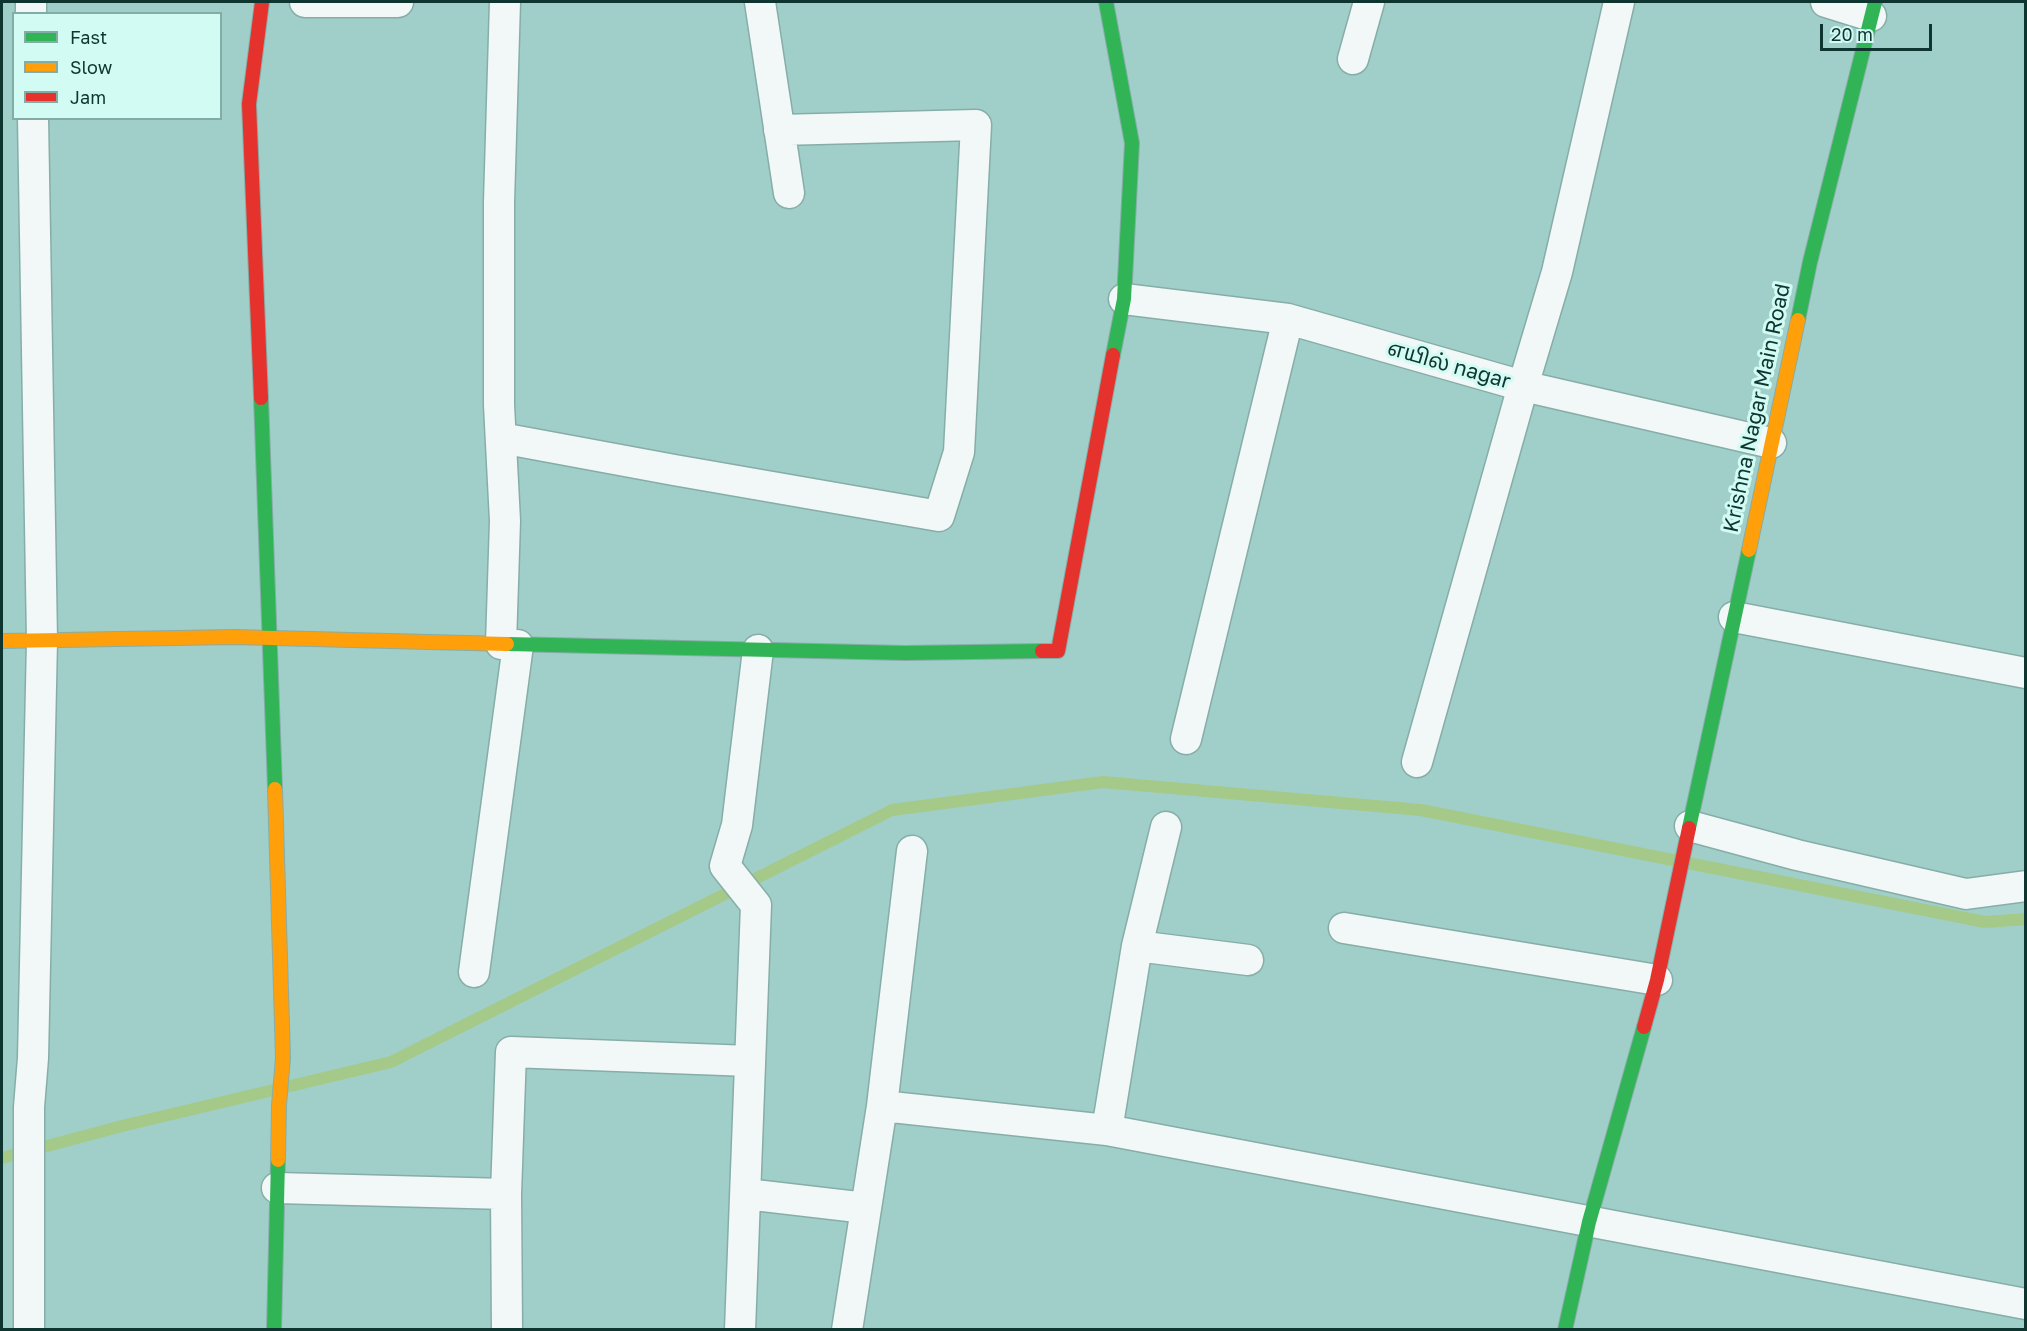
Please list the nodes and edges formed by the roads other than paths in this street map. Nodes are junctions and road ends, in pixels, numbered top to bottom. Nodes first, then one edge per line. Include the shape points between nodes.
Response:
1 (262, 2) edge
2 (305, 2) edge
3 (398, 2) edge
4 (504, 2) edge
5 (759, 2) edge
6 (1106, 2) edge
7 (1369, 2) edge
8 (1619, 2) edge
9 (1826, 2) edge
10 (1873, 9) edge
11 (1353, 59) dead end
12 (33, 120) edge
13 (779, 130) junction
14 (789, 193) dead end
15 (1124, 299) junction
16 (1288, 319) junction
17 (1523, 386) junction
18 (501, 438) junction
19 (1771, 443) junction
20 (1734, 617) junction
21 (270, 638) junction
22 (42, 640) junction
23 (2, 641) edge
24 (509, 644) junction
25 (758, 650) junction
26 (2025, 673) edge
27 (1186, 739) dead end
28 (1417, 762) dead end
29 (1690, 826) junction
30 (1166, 827) dead end
31 (912, 851) dead end
32 (2025, 886) edge
33 (1344, 928) dead end
34 (1137, 946) junction
35 (1248, 960) dead end
36 (474, 972) dead end
37 (1657, 980) junction
38 (750, 1061) junction
39 (882, 1106) junction
40 (1107, 1130) junction
41 (277, 1188) junction
42 (507, 1194) junction
43 (746, 1194) junction
44 (866, 1208) junction
45 (1589, 1222) junction
46 (2025, 1304) edge
47 (29, 1329) edge
48 (274, 1329) edge
49 (507, 1329) edge
50 (740, 1329) edge
51 (847, 1329) edge
52 (1565, 1329) edge

1 - 21 street via 249,104
2 - 3 street
4 - 18 street via 499,202
5 - 13 street
6 - 15 street via 1132,143
7 - 11 street
8 - 17 street via 1557,272
9 - 10 street
10 - 19 street, Krishna Nagar Main Road via 1810,261
12 - 22 street
13 - 14 street
13 - 18 street via 976,125 959,452 939,516
15 - 16 street, எயில் nagar
15 - 25 street via 1059,651
16 - 17 street, எயில் nagar
16 - 27 street
17 - 19 street, எயில் nagar
17 - 28 street
18 - 24 street
19 - 20 street, Krishna Nagar Main Road
20 - 26 street
20 - 29 street, Krishna Nagar Main Road
21 - 22 street
21 - 24 street
21 - 41 street via 283,1058
22 - 23 street
22 - 47 street via 29,1107
24 - 25 street
24 - 36 street
25 - 38 street via 736,825 725,866 756,905
29 - 32 street via 1966,894
29 - 37 street, Krishna Nagar Main Road
30 - 34 street
31 - 39 street
33 - 37 street
34 - 35 street
34 - 40 street
37 - 45 street, Krishna Nagar Main Road
38 - 42 street via 511,1052
38 - 43 street
39 - 40 street
39 - 44 street
40 - 45 street
41 - 42 street
41 - 48 street
42 - 49 street
43 - 44 street
43 - 50 street
44 - 51 street
45 - 46 street
45 - 52 street, Krishna Nagar Main Road

